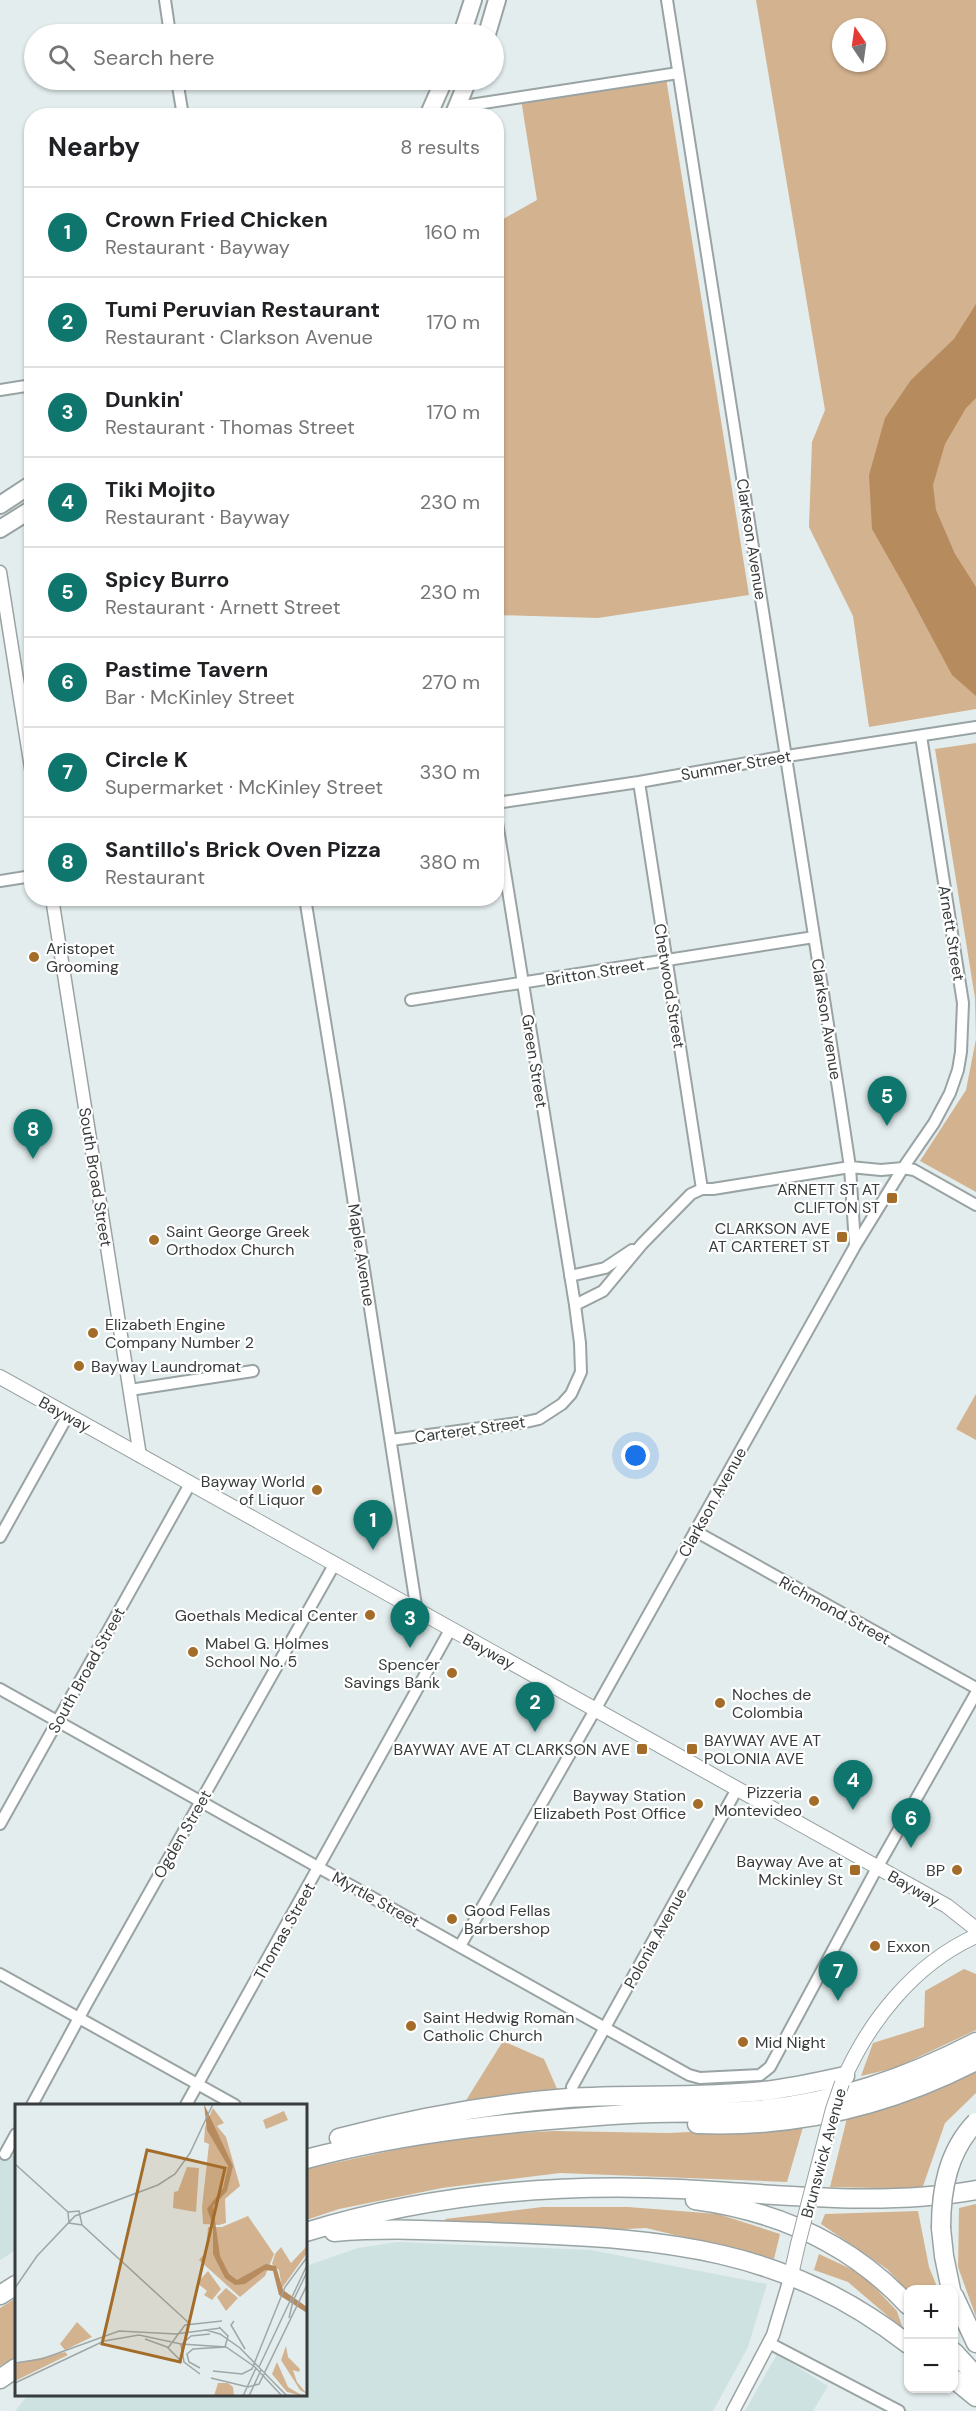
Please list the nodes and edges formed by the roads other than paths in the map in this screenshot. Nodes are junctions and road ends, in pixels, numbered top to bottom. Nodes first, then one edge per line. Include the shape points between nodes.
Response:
1 (165, 0) edge
2 (473, 0) edge
3 (497, 0) edge
4 (667, 0) edge
5 (169, 24) edge
6 (465, 24) edge
7 (490, 24) edge
8 (678, 73) junction
9 (179, 90) edge
10 (440, 90) edge
11 (464, 90) edge
12 (182, 108) edge
13 (432, 108) edge
14 (456, 108) edge
15 (473, 108) edge
16 (24, 386) edge
17 (0, 390) edge
18 (24, 489) edge
19 (0, 505) edge
20 (24, 514) edge
21 (0, 530) edge
22 (0, 572) edge
23 (24, 724) edge
24 (976, 727) edge
25 (921, 736) junction
26 (787, 756) junction
27 (639, 782) junction
28 (504, 801) edge
29 (504, 866) edge
30 (24, 877) edge
31 (0, 881) edge
32 (53, 906) edge
33 (305, 906) edge
34 (814, 937) junction
35 (667, 960) junction
36 (523, 984) junction
37 (411, 1000) dead end
38 (850, 1167) junction
39 (903, 1168) junction
40 (702, 1189) junction
41 (976, 1205) edge
42 (642, 1244) junction
43 (855, 1246) junction
44 (570, 1276) junction
45 (575, 1305) junction
46 (253, 1371) dead end
47 (0, 1377) edge
48 (130, 1390) junction
49 (68, 1415) junction
50 (391, 1440) junction
51 (140, 1456) junction
52 (190, 1484) junction
53 (695, 1532) junction
54 (0, 1537) edge
55 (334, 1565) junction
56 (417, 1612) junction
57 (450, 1630) junction
58 (0, 1689) edge
59 (976, 1690) edge
60 (595, 1710) junction
61 (58, 1721) junction
62 (737, 1789) junction
63 (201, 1801) junction
64 (0, 1824) edge
65 (319, 1868) junction
66 (877, 1868) junction
67 (976, 1929) edge
68 (976, 1936) edge
69 (460, 1946) junction
70 (0, 1974) edge
71 (78, 2018) junction
72 (606, 2027) junction
73 (976, 2042) edge
74 (976, 2061) edge
75 (843, 2080) junction
76 (198, 2084) junction
77 (572, 2087) dead end
78 (33, 2104) edge
79 (187, 2104) edge
80 (233, 2104) edge
81 (551, 2120) junction
82 (976, 2122) edge
83 (15, 2136) edge
84 (308, 2148) edge
85 (5, 2154) dead end
86 (308, 2159) edge
87 (607, 2189) junction
88 (976, 2190) edge
89 (308, 2232) edge
90 (308, 2233) edge
91 (791, 2275) junction
92 (950, 2285) edge
93 (15, 2286) edge
94 (0, 2295) edge
95 (904, 2300) edge
96 (958, 2305) edge
97 (904, 2341) edge
98 (769, 2343) junction
99 (976, 2343) edge
100 (958, 2356) edge
101 (15, 2369) edge
102 (976, 2376) edge
103 (0, 2379) edge
104 (958, 2382) edge
105 (976, 2397) edge
106 (733, 2411) edge
107 (899, 2411) edge

1 - 5 street
2 - 6 highway
3 - 7 highway
4 - 8 street, Clarkson Avenue
8 - 15 street
8 - 26 street, Clarkson Avenue
9 - 12 street
10 - 13 highway
11 - 14 highway
16 - 17 street
18 - 19 highway
20 - 21 highway
22 - 23 street
24 - 25 street, Summer Street
25 - 26 street, Summer Street
25 - 39 street, Arnett Street via 963,1003 963,1029 958,1070 950,1093
26 - 27 street, Summer Street
26 - 34 street, Clarkson Avenue
27 - 28 street, Summer Street
27 - 35 street, Chetwood Street
29 - 36 street, Green Street
30 - 31 street
32 - 48 street, South Broad Street
33 - 50 street, Maple Avenue
34 - 35 street, Britton Street
34 - 38 street, Clarkson Avenue
35 - 36 street, Britton Street
35 - 40 street, Chetwood Street
36 - 37 street, Britton Street
36 - 44 street, Green Street
38 - 39 street
38 - 40 street
38 - 43 street, Clarkson Avenue
39 - 41 street via 914,1170
39 - 43 street, Arnett Street
40 - 42 street via 691,1194
42 - 44 street via 605,1268
42 - 45 street via 603,1291
43 - 53 street, Clarkson Avenue
44 - 45 street, Green Street
45 - 50 street, Carteret Street via 581,1372 562,1404 539,1419 526,1422
46 - 48 street
47 - 49 main road, Bayway
48 - 51 street, South Broad Street
49 - 51 main road, Bayway
49 - 54 street
50 - 56 street, Maple Avenue
51 - 52 main road, Bayway
52 - 55 main road, Bayway
52 - 61 street, South Broad Street
53 - 59 street, Richmond Street
53 - 60 street, Clarkson Avenue
55 - 56 main road, Bayway
55 - 63 street, Ogden Street
56 - 57 main road, Bayway
57 - 60 main road, Bayway
57 - 65 street, Thomas Street
58 - 61 street, Myrtle Street
59 - 66 street
60 - 62 main road, Bayway
60 - 69 street, Clarkson Avenue
61 - 63 street, Myrtle Street
61 - 64 street, South Broad Street
62 - 66 main road, Bayway
62 - 72 street, Polonia Avenue
63 - 65 street, Myrtle Street
63 - 71 street, Ogden Street
65 - 69 street, Myrtle Street
65 - 76 street, Thomas Street
66 - 67 main road, Bayway via 947,1906
66 - 72 street, Myrtle Street via 770,2067 760,2075 689,2075
68 - 75 main road, Brunswick Avenue via 939,1958 904,1989 864,2039
69 - 72 street, Myrtle Street
70 - 71 street
71 - 76 street
71 - 78 street, Ogden Street
72 - 77 street, Polonia Avenue
73 - 81 highway via 889,2082 801,2104 732,2112
74 - 81 highway via 904,2094 811,2117 725,2125
75 - 84 highway via 765,2091 570,2098 493,2106 381,2127
75 - 91 main road, Brunswick Avenue, bridge
76 - 79 street, Thomas Street
76 - 80 street
81 - 86 highway via 396,2138
82 - 92 highway, bridge via 949,2167 942,2197 941,2228
83 - 85 street
87 - 88 highway via 860,2198 920,2197
87 - 89 highway via 459,2198 374,2213
87 - 95 highway via 724,2205 795,2225 854,2256
90 - 91 highway via 392,2228 596,2237 692,2248
91 - 97 highway via 848,2303
91 - 98 street, Brunswick Avenue
93 - 94 highway
96 - 99 highway
98 - 106 street, Brunswick Avenue
98 - 107 street
100 - 102 highway
101 - 103 highway
104 - 105 highway

